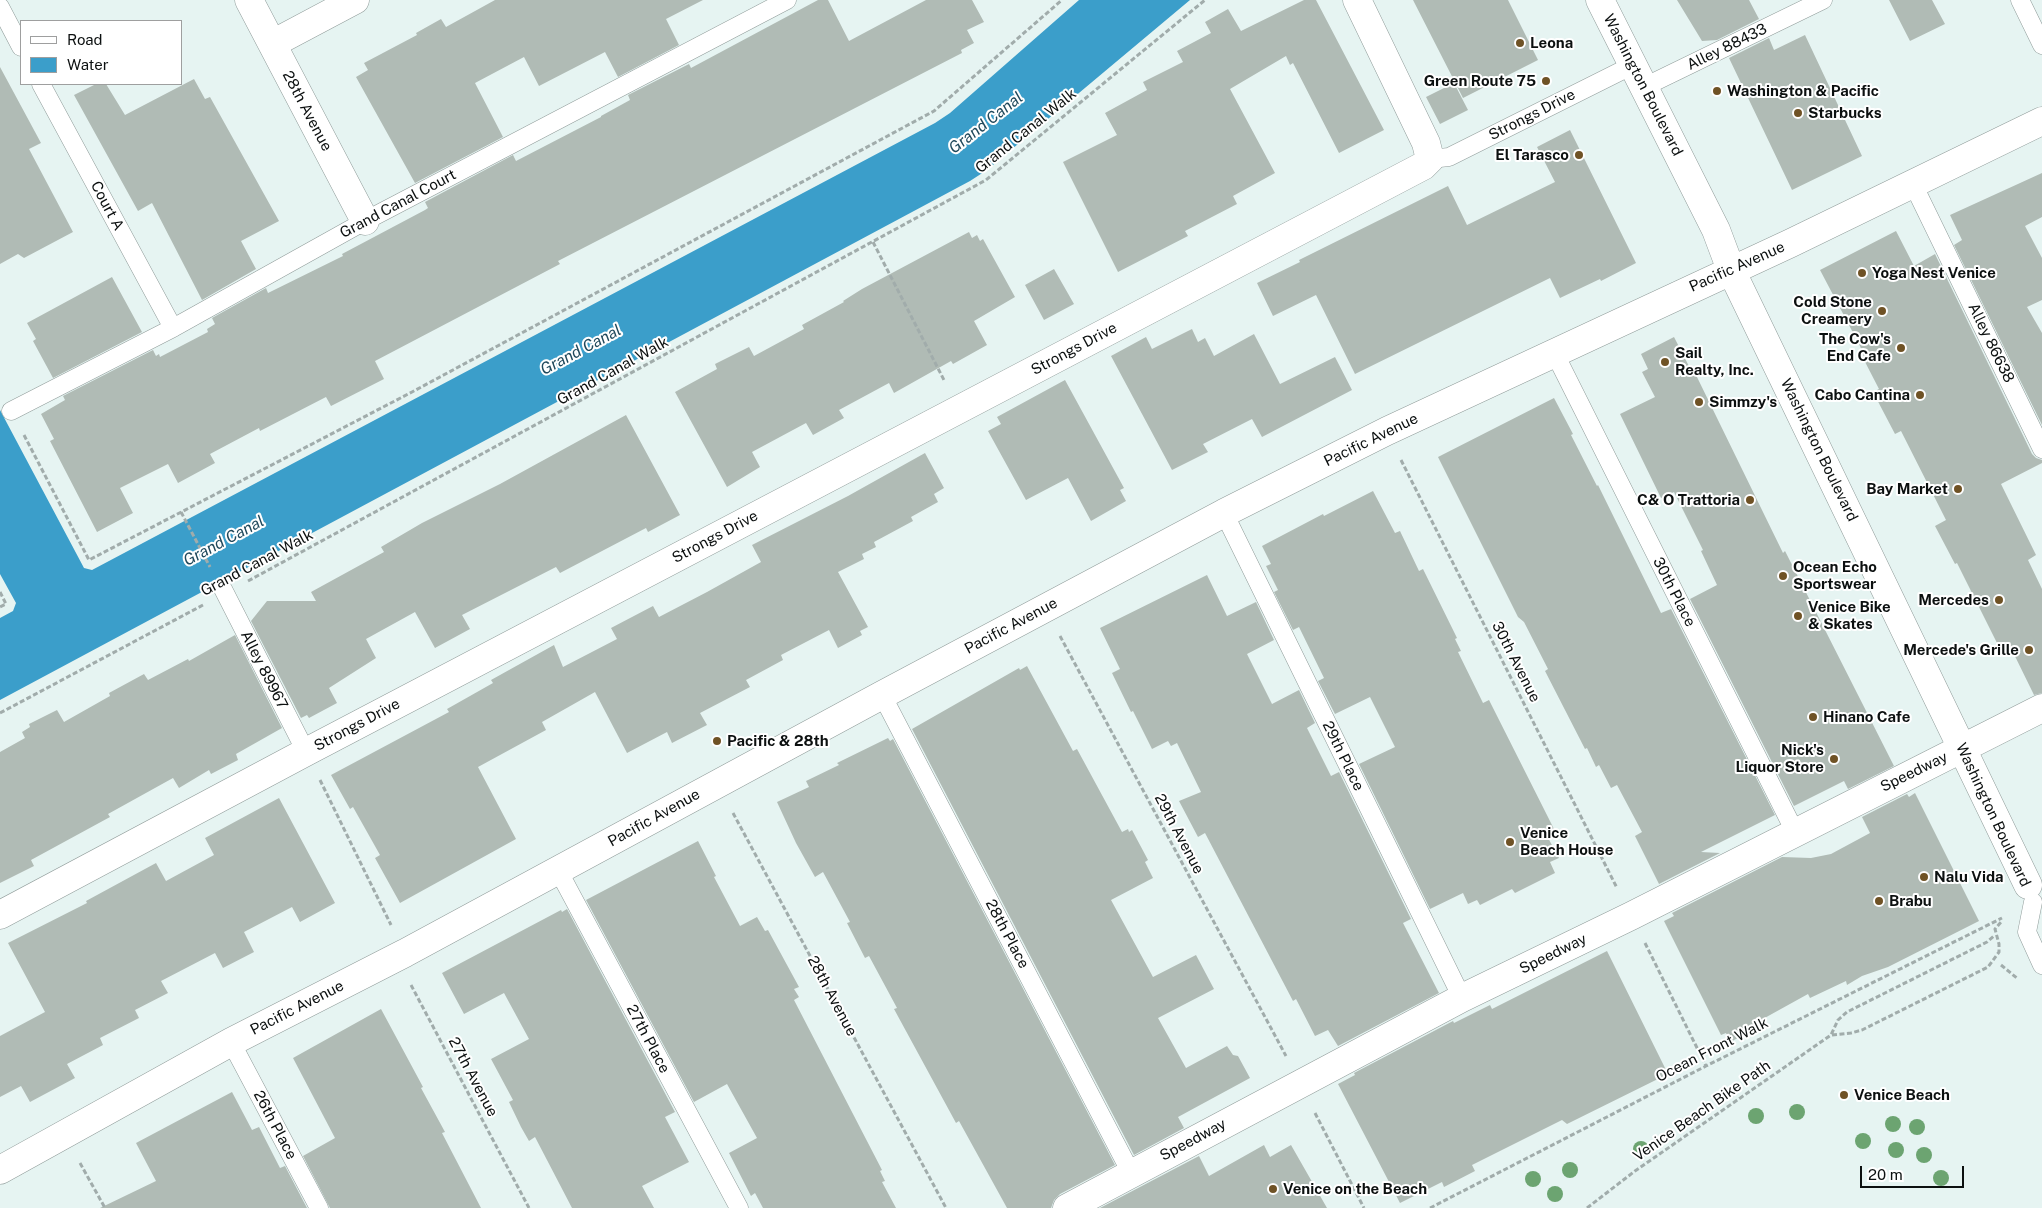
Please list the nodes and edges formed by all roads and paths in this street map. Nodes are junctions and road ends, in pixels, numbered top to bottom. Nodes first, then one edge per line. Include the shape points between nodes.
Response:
1 (249, 0) edge
2 (355, 0) edge
3 (787, 0) edge
4 (1062, 0) edge
5 (1206, 0) edge
6 (1357, 0) edge
7 (1600, 0) edge
8 (2020, 0) edge
9 (1812, 2) edge
10 (0, 7) edge
11 (272, 44) junction
12 (20, 45) edge
13 (2042, 46) edge
14 (1639, 76) junction
15 (42, 85) edge
16 (2042, 121) edge
17 (1430, 159) junction
18 (1913, 184) junction
19 (365, 221) junction
20 (872, 242) junction
21 (1731, 270) junction
22 (173, 328) junction
23 (1554, 352) junction
24 (959, 409) junction
25 (11, 411) joint
26 (1387, 431) junction
27 (2042, 449) edge
28 (181, 512) junction
29 (1224, 513) junction
30 (224, 591) junction
31 (0, 592) edge
32 (0, 607) edge
33 (1045, 609) junction
34 (882, 695) junction
35 (2042, 708) edge
36 (0, 713) edge
37 (1963, 749) junction
38 (306, 752) junction
39 (717, 784) junction
40 (1795, 832) junction
41 (558, 870) junction
42 (1620, 895) dead end
43 (2034, 897) edge
44 (0, 915) edge
45 (2007, 916) dead end
46 (1643, 939) dead end
47 (400, 955) junction
48 (2001, 965) dead end
49 (2042, 965) edge
50 (2022, 983) dead end
51 (1462, 998) junction
52 (1831, 1035) junction
53 (231, 1042) junction
54 (1288, 1061) dead end
55 (1706, 1066) junction
56 (1315, 1112) dead end
57 (65, 1135) junction
58 (0, 1170) edge
59 (1131, 1173) junction
60 (105, 1208) edge
61 (319, 1208) edge
62 (529, 1208) edge
63 (738, 1208) edge
64 (946, 1208) edge
65 (1067, 1208) edge
66 (1364, 1208) edge
67 (1430, 1208) edge
68 (1587, 1208) edge

1 - 11 street, 28th Avenue
2 - 11 street
3 - 19 lane, Grand Canal Court
4 - 28 path via 934,111
5 - 20 path, Grand Canal Walk via 986,180
6 - 17 street via 1426,142
7 - 14 street, Washington Boulevard
8 - 13 lane
9 - 14 lane, Alley 88433
10 - 12 lane
11 - 19 street, 28th Avenue
14 - 17 lane, Strongs Drive via 1449,158
14 - 21 street, Washington Boulevard via 1716,230
15 - 22 lane, Court A
16 - 18 street, Pacific Avenue
17 - 24 street, Strongs Drive via 1423,166
18 - 21 street, Pacific Avenue
18 - 27 lane, Alley 86638
19 - 22 lane, Grand Canal Court
20 - 24 path
20 - 30 path, Grand Canal Walk
21 - 23 street, Pacific Avenue
21 - 37 street, Washington Boulevard
22 - 25 lane, Grand Canal Court
23 - 26 street, Pacific Avenue
23 - 40 lane, 30th Place
24 - 38 street, Strongs Drive
25 - 28 path via 90,560
26 - 29 street, Pacific Avenue
26 - 42 path, 30th Avenue
28 - 30 path
29 - 33 street, Pacific Avenue
29 - 51 lane, 29th Place
30 - 36 path, Grand Canal Walk
30 - 38 lane, Alley 89967
31 - 32 path via 6,604
33 - 34 street, Pacific Avenue
33 - 54 path, 29th Avenue
34 - 39 street, Pacific Avenue
34 - 59 lane, 28th Place
35 - 37 street, Speedway
37 - 40 street, Speedway
37 - 43 street, Washington Boulevard
38 - 44 street, Strongs Drive
38 - 47 path, 27th Avenue
39 - 41 street, Pacific Avenue
39 - 64 path, 28th Avenue
40 - 51 street, Speedway
41 - 47 street, Pacific Avenue
41 - 63 lane, 27th Place
43 - 49 lane via 2027,932
45 - 55 path, Ocean Front Walk
46 - 55 path
47 - 53 street, Pacific Avenue
47 - 62 path, 27th Avenue
48 - 50 path
51 - 59 street, Speedway
52 - 52 path, Venice Beach Bike Path via 1862,1030 1988,967 1999,952 1995,934 1987,942 1847,1012 1838,1020
52 - 68 path, Venice Beach Bike Path
53 - 57 street, Pacific Avenue
53 - 61 lane, 26th Place
55 - 67 path, Ocean Front Walk
56 - 66 path
57 - 58 street, Pacific Avenue
57 - 60 path
59 - 65 street, Speedway

